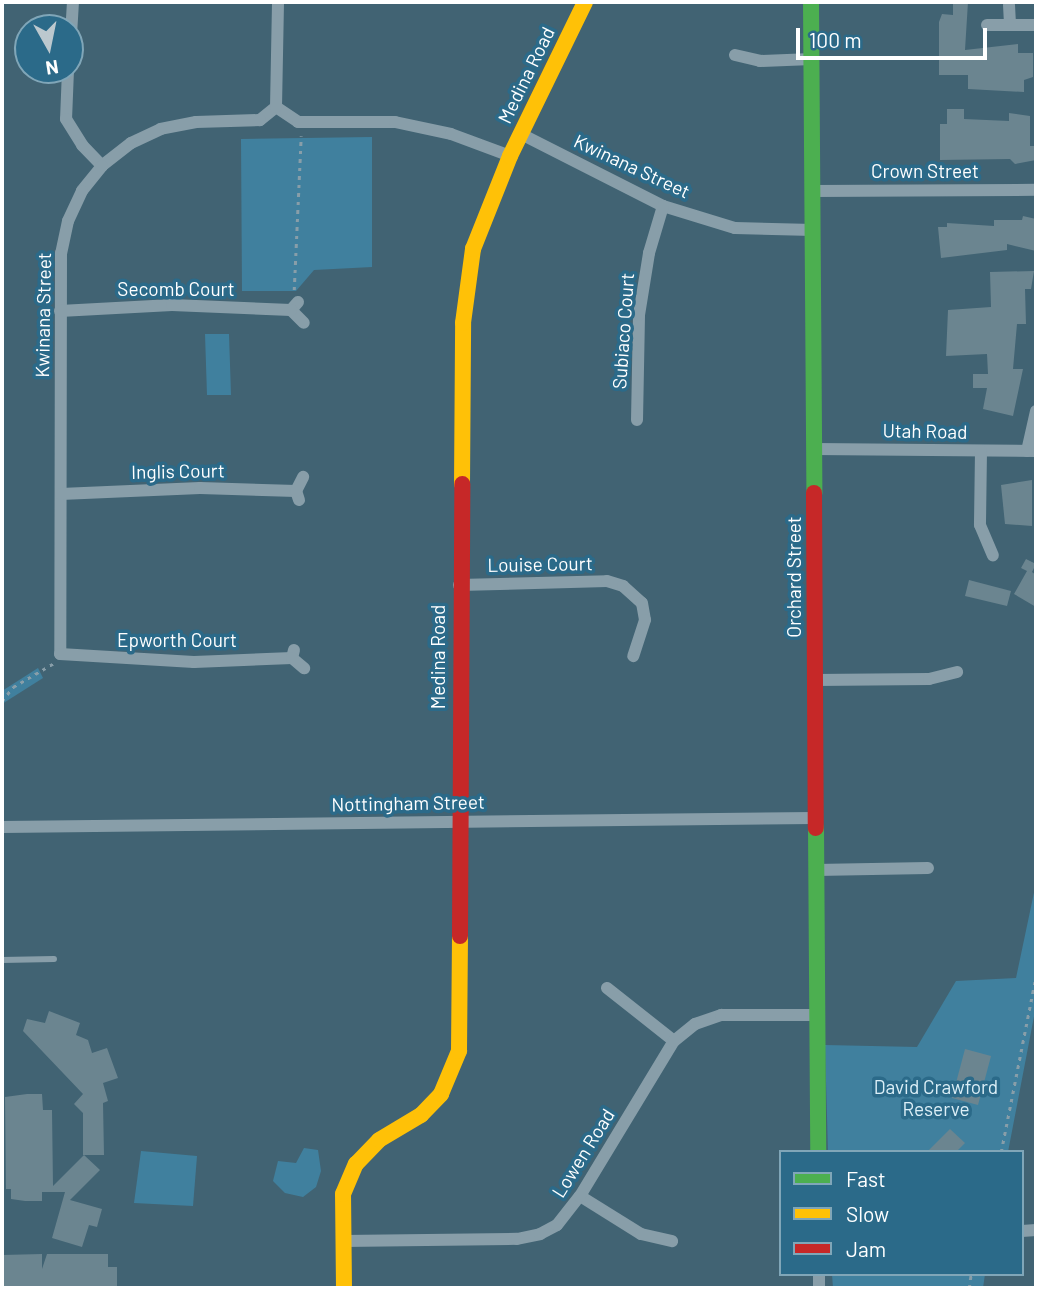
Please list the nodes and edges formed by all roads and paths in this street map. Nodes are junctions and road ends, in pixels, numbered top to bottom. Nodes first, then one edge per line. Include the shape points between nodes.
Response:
1 (278, 2) edge
2 (585, 2) edge
3 (811, 2) edge
4 (1009, 5) dead end
5 (987, 25) dead end
6 (1010, 25) junction
7 (1036, 25) edge
8 (735, 55) dead end
9 (812, 59) junction
10 (67, 84) edge
11 (276, 107) junction
12 (521, 134) junction
13 (301, 136) dead end
14 (510, 156) junction
15 (102, 166) junction
16 (1036, 190) edge
17 (813, 191) junction
18 (663, 206) junction
19 (813, 230) junction
20 (295, 306) junction
21 (60, 311) junction
22 (304, 323) dead end
23 (1036, 411) edge
24 (637, 420) dead end
25 (814, 449) junction
26 (981, 451) junction
27 (1032, 451) edge
28 (303, 477) dead end
29 (61, 494) junction
30 (993, 555) dead end
31 (459, 585) junction
32 (633, 656) dead end
33 (62, 657) junction
34 (304, 668) dead end
35 (957, 672) dead end
36 (815, 680) junction
37 (2, 701) edge
38 (814, 818) junction
39 (459, 822) junction
40 (2, 827) edge
41 (928, 868) dead end
42 (816, 870) junction
43 (54, 959) dead end
44 (2, 960) edge
45 (1036, 975) edge
46 (607, 988) dead end
47 (816, 1015) junction
48 (674, 1041) junction
49 (818, 1150) edge
50 (1001, 1150) edge
51 (580, 1196) junction
52 (343, 1241) junction
53 (672, 1241) dead end
54 (344, 1288) edge

1 - 11 street
2 - 12 street, Medina Road
3 - 9 street, Orchard Street
4 - 6 street
5 - 6 street
6 - 7 street
8 - 9 street via 760,61
9 - 17 street, Orchard Street
10 - 15 street via 66,119
11 - 14 street via 288,120 395,122 450,134
11 - 15 street, Kwinana Street via 260,120 196,122 161,129 131,143
12 - 14 street, Medina Road
12 - 18 street, Kwinana Street
13 - 20 path via 294,291 302,292
14 - 31 street, Medina Road via 473,249 463,323
15 - 21 street, Kwinana Street via 82,191 68,221 61,253
16 - 17 street, Crown Street
17 - 19 street, Orchard Street
18 - 19 street, Kwinana Street via 735,228
18 - 24 street, Subiaco Court via 639,314
19 - 25 street, Orchard Street
20 - 21 street, Secomb Court via 172,305
20 - 22 street
21 - 29 street, Kwinana Street
23 - 27 street
25 - 26 street, Utah Road
25 - 36 street, Orchard Street
26 - 27 street, Utah Road
26 - 30 street via 980,525
28 - 29 street, Inglis Court via 298,495 200,488
29 - 33 street, Kwinana Street
31 - 32 street, Louise Court via 607,581 623,586 642,604 645,620
31 - 39 street, Medina Road
33 - 34 street, Epworth Court via 194,662 293,654
33 - 37 path via 13,687
35 - 36 street via 929,679
36 - 38 street, Orchard Street
38 - 39 street, Nottingham Street
38 - 42 street, Orchard Street
39 - 40 street, Nottingham Street
39 - 52 street, Medina Road via 459,1051 441,1094 421,1115 379,1140 356,1164 343,1194
41 - 42 street
42 - 47 street, Orchard Street
43 - 44 lane
45 - 50 path
46 - 48 street
47 - 48 street, Lowen Road via 721,1015 695,1024
47 - 49 street, Orchard Street
48 - 51 street, Lowen Road
51 - 52 street, Lowen Road via 557,1225 517,1239
51 - 53 street via 641,1234
52 - 54 street, Medina Road

